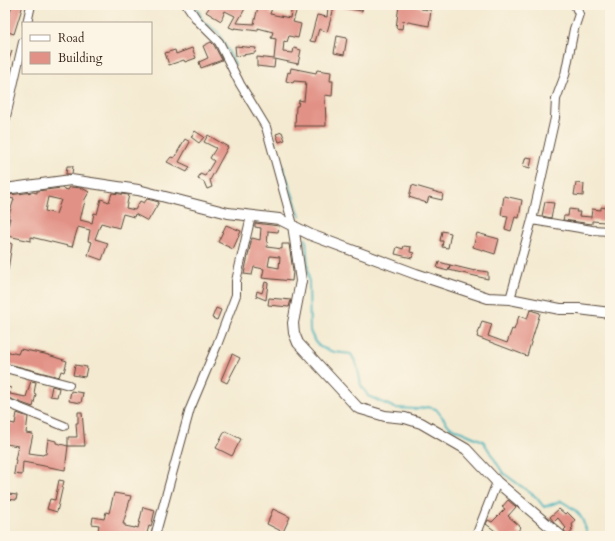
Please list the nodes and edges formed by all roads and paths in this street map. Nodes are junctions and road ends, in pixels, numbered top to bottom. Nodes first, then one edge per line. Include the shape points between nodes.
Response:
1 (32, 5) edge
2 (187, 5) edge
3 (575, 5) edge
4 (27, 22) edge
5 (22, 46) edge
6 (5, 121) edge
7 (5, 189) edge
8 (251, 216) junction
9 (532, 220) junction
10 (293, 225) junction
11 (610, 231) edge
12 (510, 299) junction
13 (610, 313) edge
14 (5, 368) edge
15 (69, 385) dead end
16 (5, 402) edge
17 (64, 426) dead end
18 (497, 482) junction
19 (155, 536) edge
20 (476, 536) edge
21 (561, 536) edge

1 - 4 street
2 - 10 street via 196,20 219,42 266,127
3 - 9 street via 579,14 565,75 556,99 555,118
5 - 6 street
7 - 8 street via 71,180 138,190 228,213
8 - 10 street via 279,219
8 - 19 street via 236,281 236,295 190,409
9 - 11 street
9 - 12 street
10 - 12 street via 311,235 416,274 488,298
10 - 18 street via 301,281 293,323 298,343 358,408 421,423 466,450
12 - 13 street via 560,310 579,309
14 - 15 street
16 - 17 street
18 - 20 street
18 - 21 street

